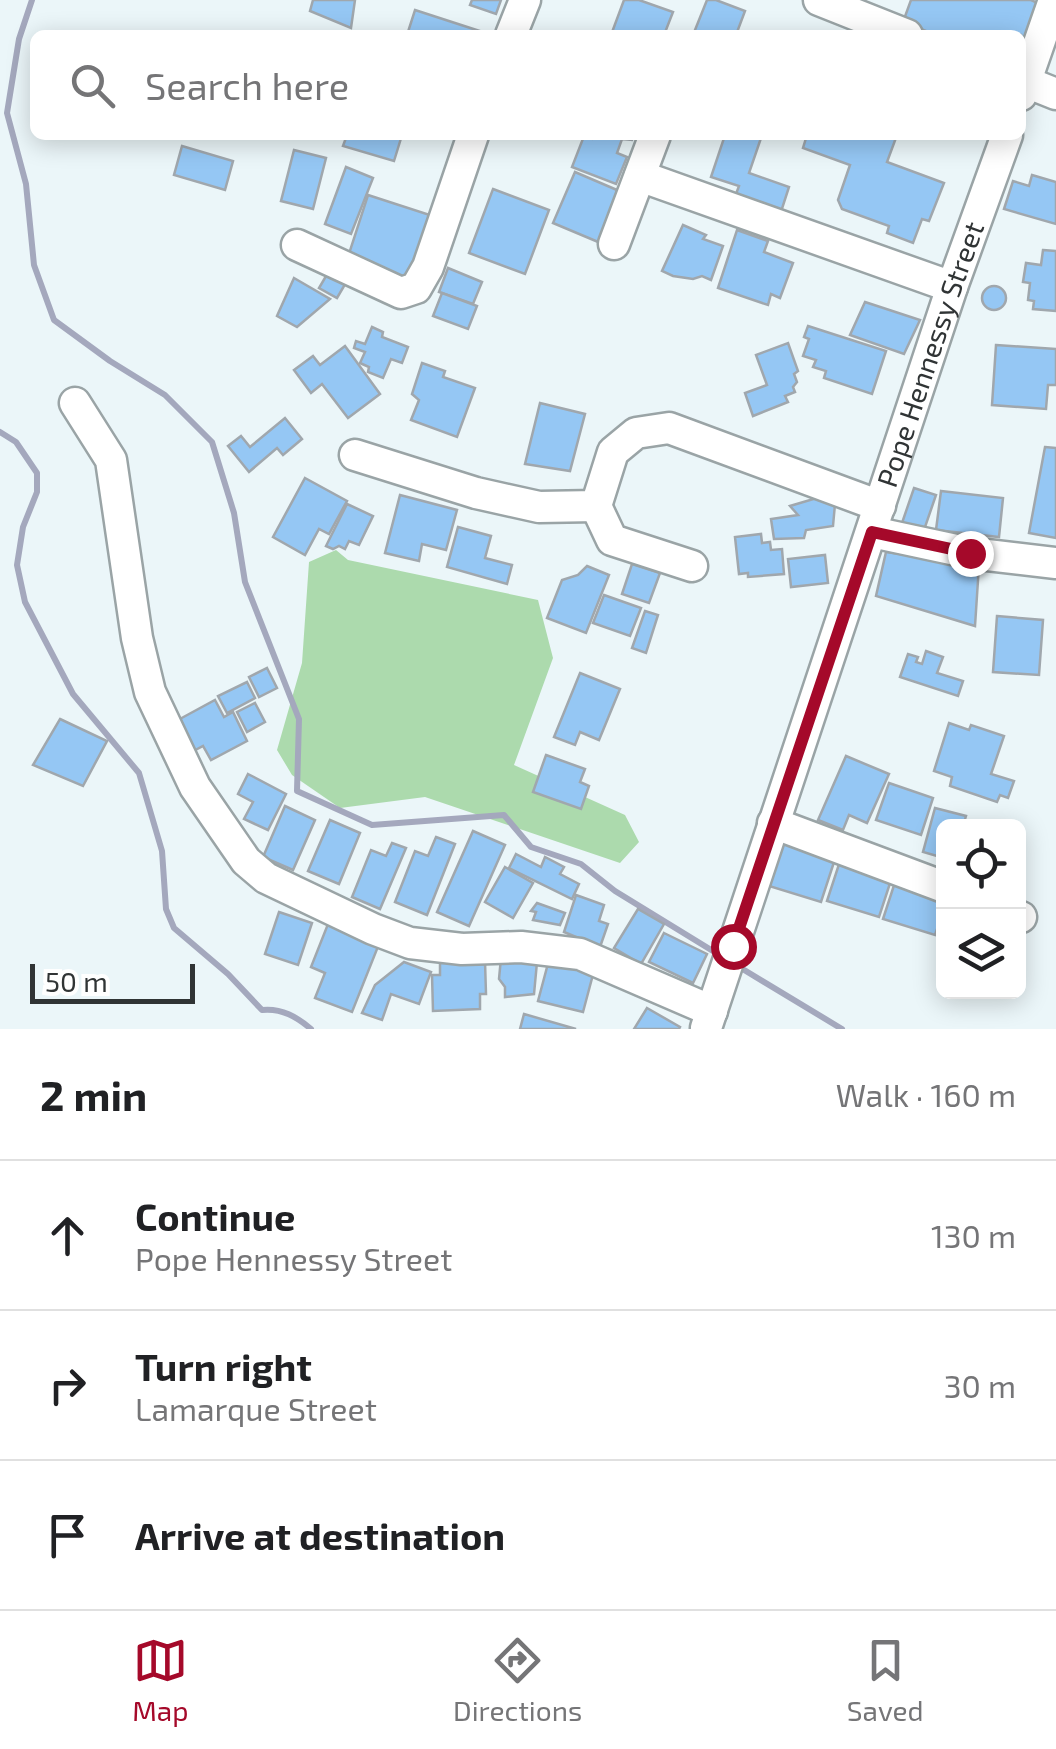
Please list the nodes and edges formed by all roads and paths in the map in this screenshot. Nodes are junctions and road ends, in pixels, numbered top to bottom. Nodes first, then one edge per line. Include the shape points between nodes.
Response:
1 (525, 0) edge
2 (818, 0) edge
3 (1054, 0) edge
4 (513, 30) edge
5 (894, 30) edge
6 (1026, 78) edge
7 (1026, 87) edge
8 (1056, 94) edge
9 (472, 140) edge
10 (653, 140) edge
11 (1005, 140) edge
12 (640, 176) junction
13 (614, 244) dead end
14 (297, 245) dead end
15 (952, 287) junction
16 (75, 403) dead end
17 (354, 454) dead end
18 (596, 506) junction
19 (876, 519) junction
20 (1056, 564) edge
21 (692, 566) dead end
22 (772, 823) junction
23 (936, 884) edge
24 (709, 1020) edge

1 - 4 street
2 - 5 street
3 - 6 street
7 - 8 street
9 - 14 street via 416,288 401,293
10 - 12 street
11 - 15 street, Pope Hennessy Street
12 - 13 street
12 - 15 street
15 - 19 street, Pope Hennessy Street
16 - 24 street via 111,460 150,692 196,787 246,861 266,878 410,942 580,954
17 - 18 street via 539,507
18 - 19 street via 613,452 636,433 669,428
18 - 21 street via 612,540
19 - 20 street via 970,553
19 - 22 street, Pope Hennessy Street
22 - 23 street
22 - 24 street, Pope Hennessy Street

